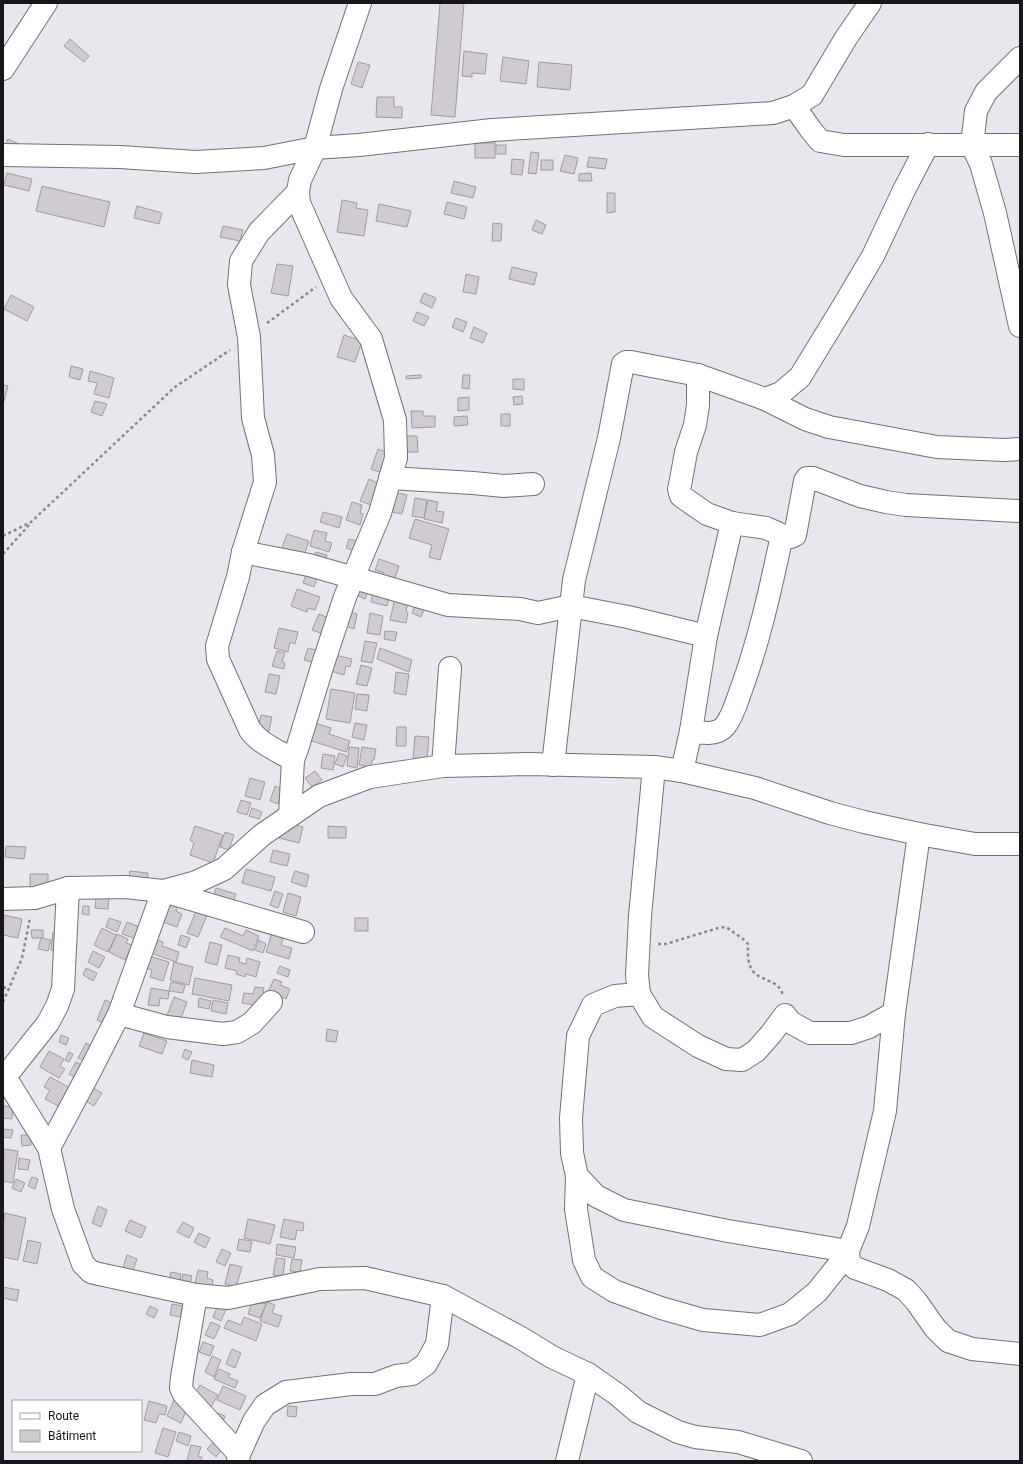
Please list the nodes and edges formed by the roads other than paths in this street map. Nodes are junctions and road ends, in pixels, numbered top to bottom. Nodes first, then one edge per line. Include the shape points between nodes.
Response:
1 (46, 3) edge
2 (360, 3) edge
3 (870, 3) edge
4 (1020, 58) edge
5 (3, 69) edge
6 (794, 106) junction
7 (928, 144) junction
8 (972, 145) junction
9 (1020, 145) edge
10 (315, 148) junction
11 (3, 154) edge
12 (298, 192) junction
13 (1020, 326) edge
14 (698, 375) junction
15 (765, 399) junction
16 (1020, 450) edge
17 (390, 478) junction
18 (533, 484) dead end
19 (1020, 511) edge
20 (732, 522) junction
21 (784, 536) junction
22 (243, 552) junction
23 (353, 578) junction
24 (571, 606) junction
25 (706, 636) junction
26 (450, 668) dead end
27 (691, 731) junction
28 (293, 760) junction
29 (553, 765) junction
30 (443, 766) junction
31 (654, 767) junction
32 (682, 771) junction
33 (290, 815) junction
34 (919, 834) junction
35 (1020, 844) edge
36 (68, 888) junction
37 (163, 891) junction
38 (3, 899) edge
39 (303, 932) dead end
40 (639, 994) junction
41 (272, 1002) dead end
42 (894, 1013) junction
43 (119, 1014) junction
44 (4, 1076) edge
45 (49, 1148) junction
46 (577, 1176) junction
47 (848, 1251) junction
48 (196, 1294) junction
49 (443, 1296) junction
50 (1020, 1354) edge
51 (588, 1374) junction
52 (238, 1457) edge
53 (567, 1461) edge
54 (801, 1461) edge

1 - 5 street
2 - 10 street via 331,89
3 - 6 street via 812,95
4 - 8 street via 986,92 976,111
6 - 7 street via 820,141 844,145
6 - 10 street via 773,113 492,130
7 - 8 street
7 - 15 street via 873,256 800,376 781,393
8 - 9 street
8 - 13 street via 995,213
10 - 11 street via 264,158 196,162
10 - 12 street via 300,180
12 - 17 street via 298,203 341,298 371,339 395,420 396,458
12 - 22 street via 259,232 241,261 239,285 249,337 253,418 263,455 265,482
14 - 15 street
14 - 20 street via 695,425 686,452 679,490 681,496 707,514
14 - 24 street via 631,362 623,364 609,438 574,580
15 - 16 street via 805,419 829,427 937,447
17 - 18 street via 504,486
17 - 23 street via 380,514
19 - 21 street via 886,502 808,478 805,481 795,535
20 - 21 street via 766,528
20 - 25 street
21 - 27 street via 761,631 734,710 725,727 719,730 710,733
22 - 23 street via 309,565
22 - 28 street via 217,646 218,659 250,730 255,736
23 - 24 street via 448,605 520,609 538,613
23 - 28 street via 322,664
24 - 25 street
24 - 29 street
25 - 27 street
26 - 30 street
27 - 32 street
28 - 33 street
29 - 30 street
29 - 31 street
30 - 33 street via 370,777 319,796
31 - 32 street
31 - 40 street via 640,916 637,975
32 - 34 street via 755,788 851,818
33 - 37 street via 262,835 224,869 196,882
34 - 35 street via 975,844
34 - 42 street
36 - 37 street via 125,887
36 - 38 street via 35,898
36 - 44 street via 63,989 48,1023
37 - 39 street
37 - 43 street
40 - 42 street via 652,1017 698,1046 726,1059 742,1060 756,1051 785,1015 790,1022 810,1033 851,1033 869,1027
40 - 46 street via 615,996 593,1006 578,1036 571,1118 572,1153
41 - 43 street via 252,1023 237,1032 223,1034 168,1027
42 - 47 street via 885,1111 859,1220
43 - 45 street
44 - 45 street
45 - 48 street via 63,1210 83,1264 91,1272
46 - 47 street via 596,1196 624,1210
46 - 47 street via 576,1209 584,1260 592,1277 614,1291 703,1320 760,1326 790,1314 817,1292
47 - 50 street via 850,1262 855,1268 888,1280 906,1290 935,1328 948,1340 972,1349
48 - 49 street via 228,1298 320,1279 365,1278
48 - 52 street via 181,1388
49 - 51 street via 552,1357
49 - 52 street via 437,1344 426,1364 412,1374 396,1376 375,1384 352,1384 286,1392 265,1405 254,1420
51 - 53 street
51 - 54 street via 638,1412 678,1432 695,1437 738,1442

